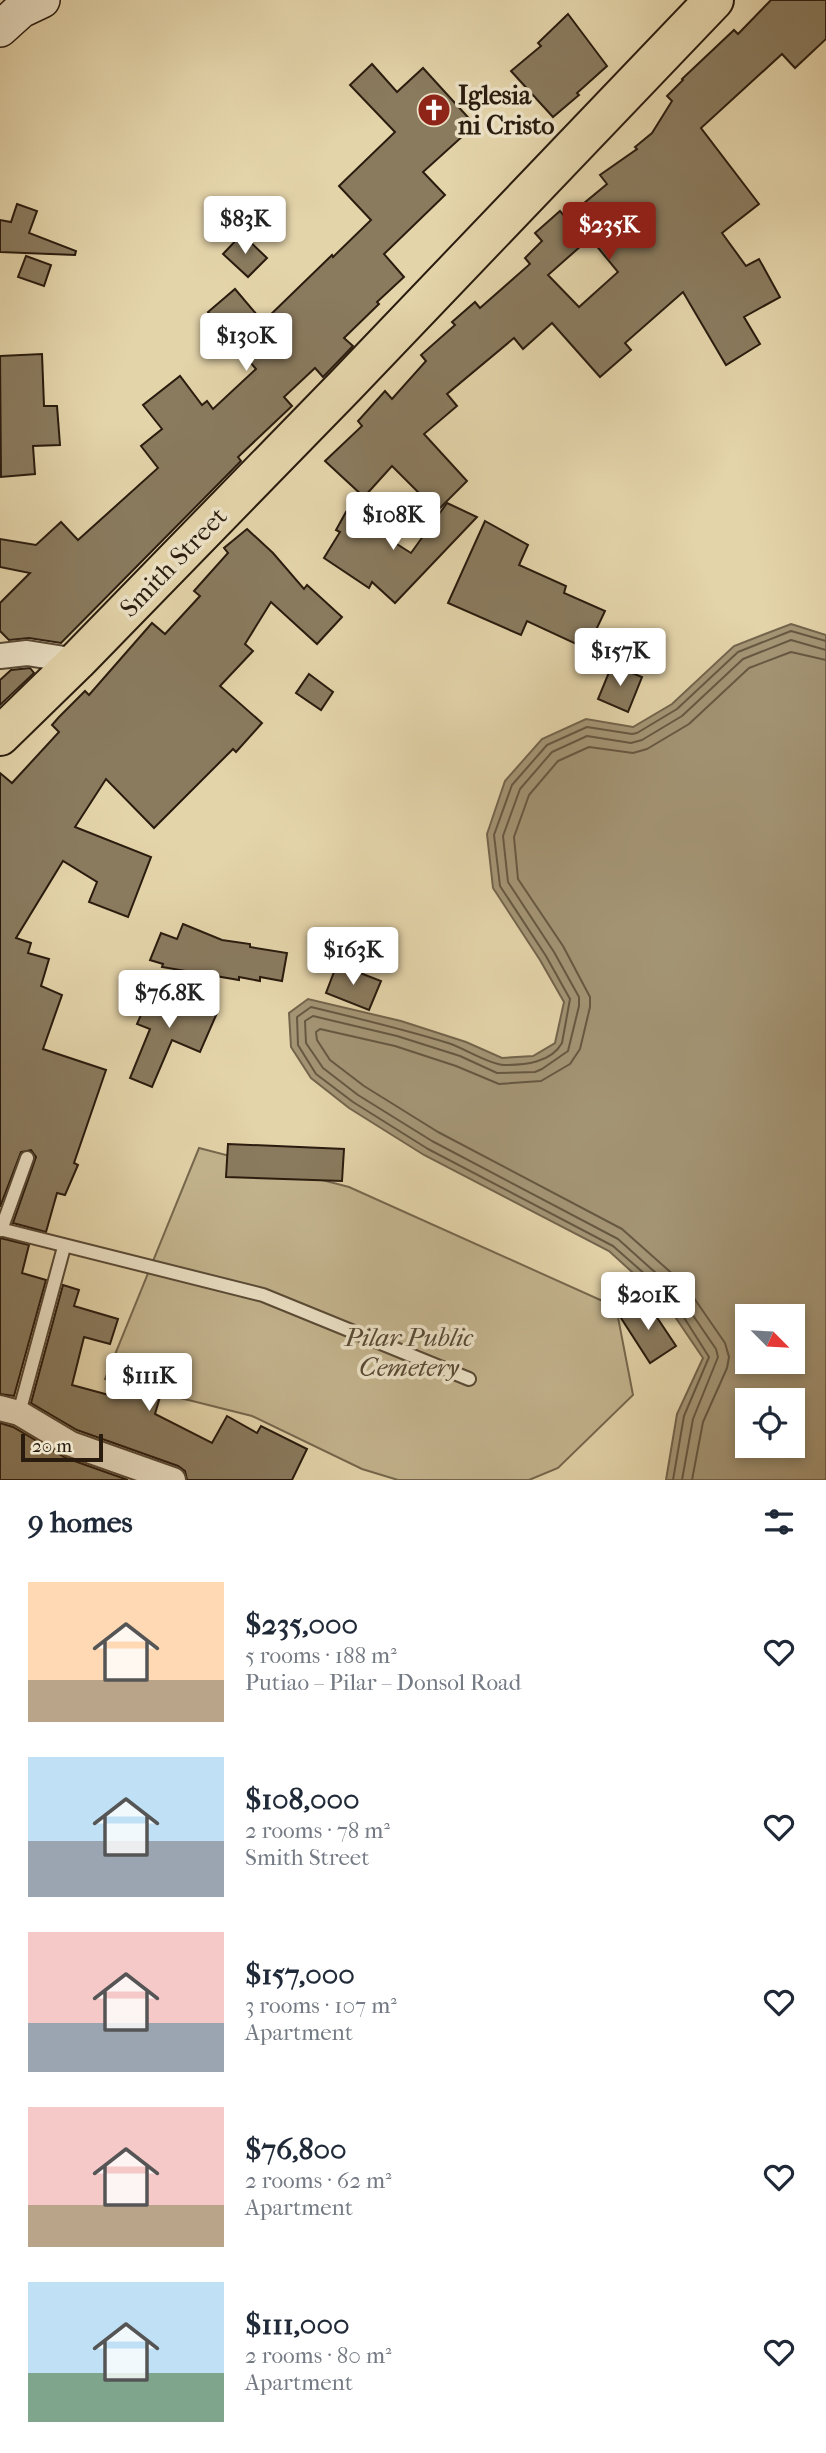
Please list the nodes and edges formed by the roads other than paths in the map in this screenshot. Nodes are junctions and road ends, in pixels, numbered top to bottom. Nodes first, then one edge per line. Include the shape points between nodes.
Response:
1 (42, 0) edge
2 (714, 0) edge
3 (0, 29) edge
4 (0, 656) edge
5 (77, 661) junction
6 (0, 736) edge
7 (27, 1158) dead end
8 (1, 1230) edge
9 (64, 1247) junction
10 (469, 1379) dead end
11 (9, 1410) edge
12 (173, 1480) edge

1 - 3 main road via 21,10
2 - 5 main road, Smith Street
4 - 5 street via 27,653
5 - 6 main road, Smith Street
7 - 8 lane
8 - 9 lane
9 - 10 lane via 263,1296
9 - 11 lane
11 - 12 street via 71,1444

